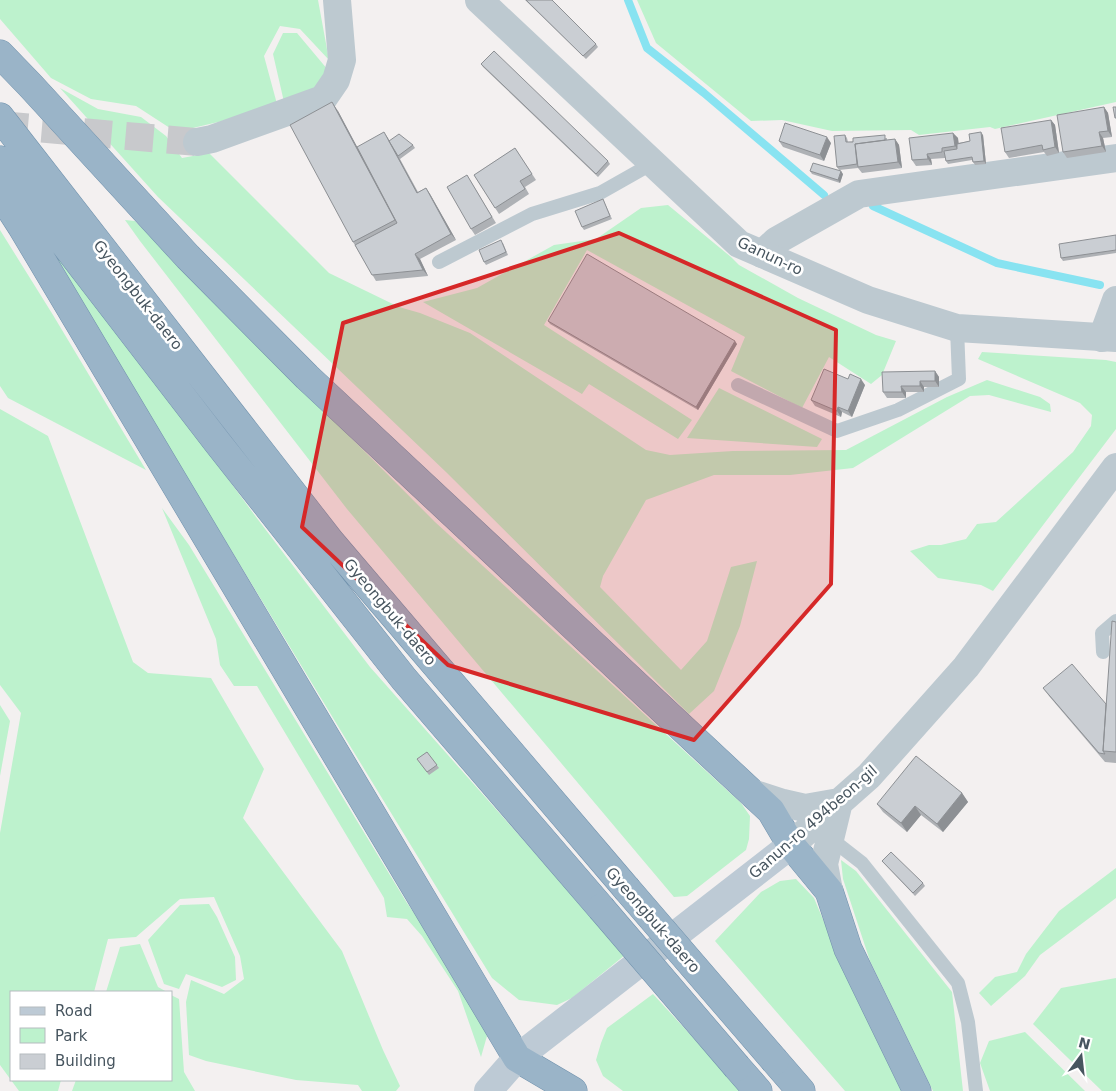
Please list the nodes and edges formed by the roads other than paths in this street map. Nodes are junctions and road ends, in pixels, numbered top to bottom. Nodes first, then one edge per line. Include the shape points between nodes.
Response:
1 (337, 0) edge
2 (479, 0) edge
3 (0, 54) edge
4 (0, 117) edge
5 (197, 142) tunnel mouth
6 (1116, 158) edge
7 (0, 160) edge
8 (653, 163) junction
9 (0, 193) edge
10 (762, 254) junction
11 (439, 262) dead end
12 (1116, 300) edge
13 (957, 328) junction
14 (1109, 338) edge
15 (738, 385) dead end
16 (1116, 467) edge
17 (1116, 621) edge
18 (1104, 652) dead end
19 (752, 793) junction
20 (839, 802) junction
21 (830, 838) junction
22 (790, 845) junction
23 (829, 891) junction
24 (517, 1058) junction
25 (488, 1091) edge
26 (572, 1091) edge
27 (758, 1091) edge
28 (801, 1091) edge
29 (918, 1091) edge
30 (976, 1091) edge

1 - 5 street via 342,60 336,80 323,99
2 - 8 street, Ganun-ro
3 - 19 highway via 188,257 307,377
4 - 28 highway, Gyeongbuk-daero, bridge via 330,541
6 - 10 street via 859,194 776,241
7 - 27 highway, Gyeongbuk-daero, bridge via 404,679
8 - 10 street, Ganun-ro via 739,244
8 - 11 lane via 600,193 532,214
9 - 24 highway
10 - 13 street, Ganun-ro via 868,300
12 - 14 street
13 - 14 street, Ganun-ro
13 - 15 lane via 959,379 898,410 837,431
16 - 20 street, Ganun-ro 494beon-gil via 966,667 869,776
17 - 18 lane via 1102,634
19 - 20 street via 805,808
19 - 22 highway via 771,811
20 - 21 street
20 - 22 street, Ganun-ro 494beon-gil
21 - 23 street via 824,864
21 - 30 lane via 862,863 958,983 968,1022
22 - 23 highway
22 - 24 main road, Ganun-ro 494beon-gil
23 - 29 highway via 848,949
24 - 25 main road, Ganun-ro 494beon-gil
24 - 26 highway

